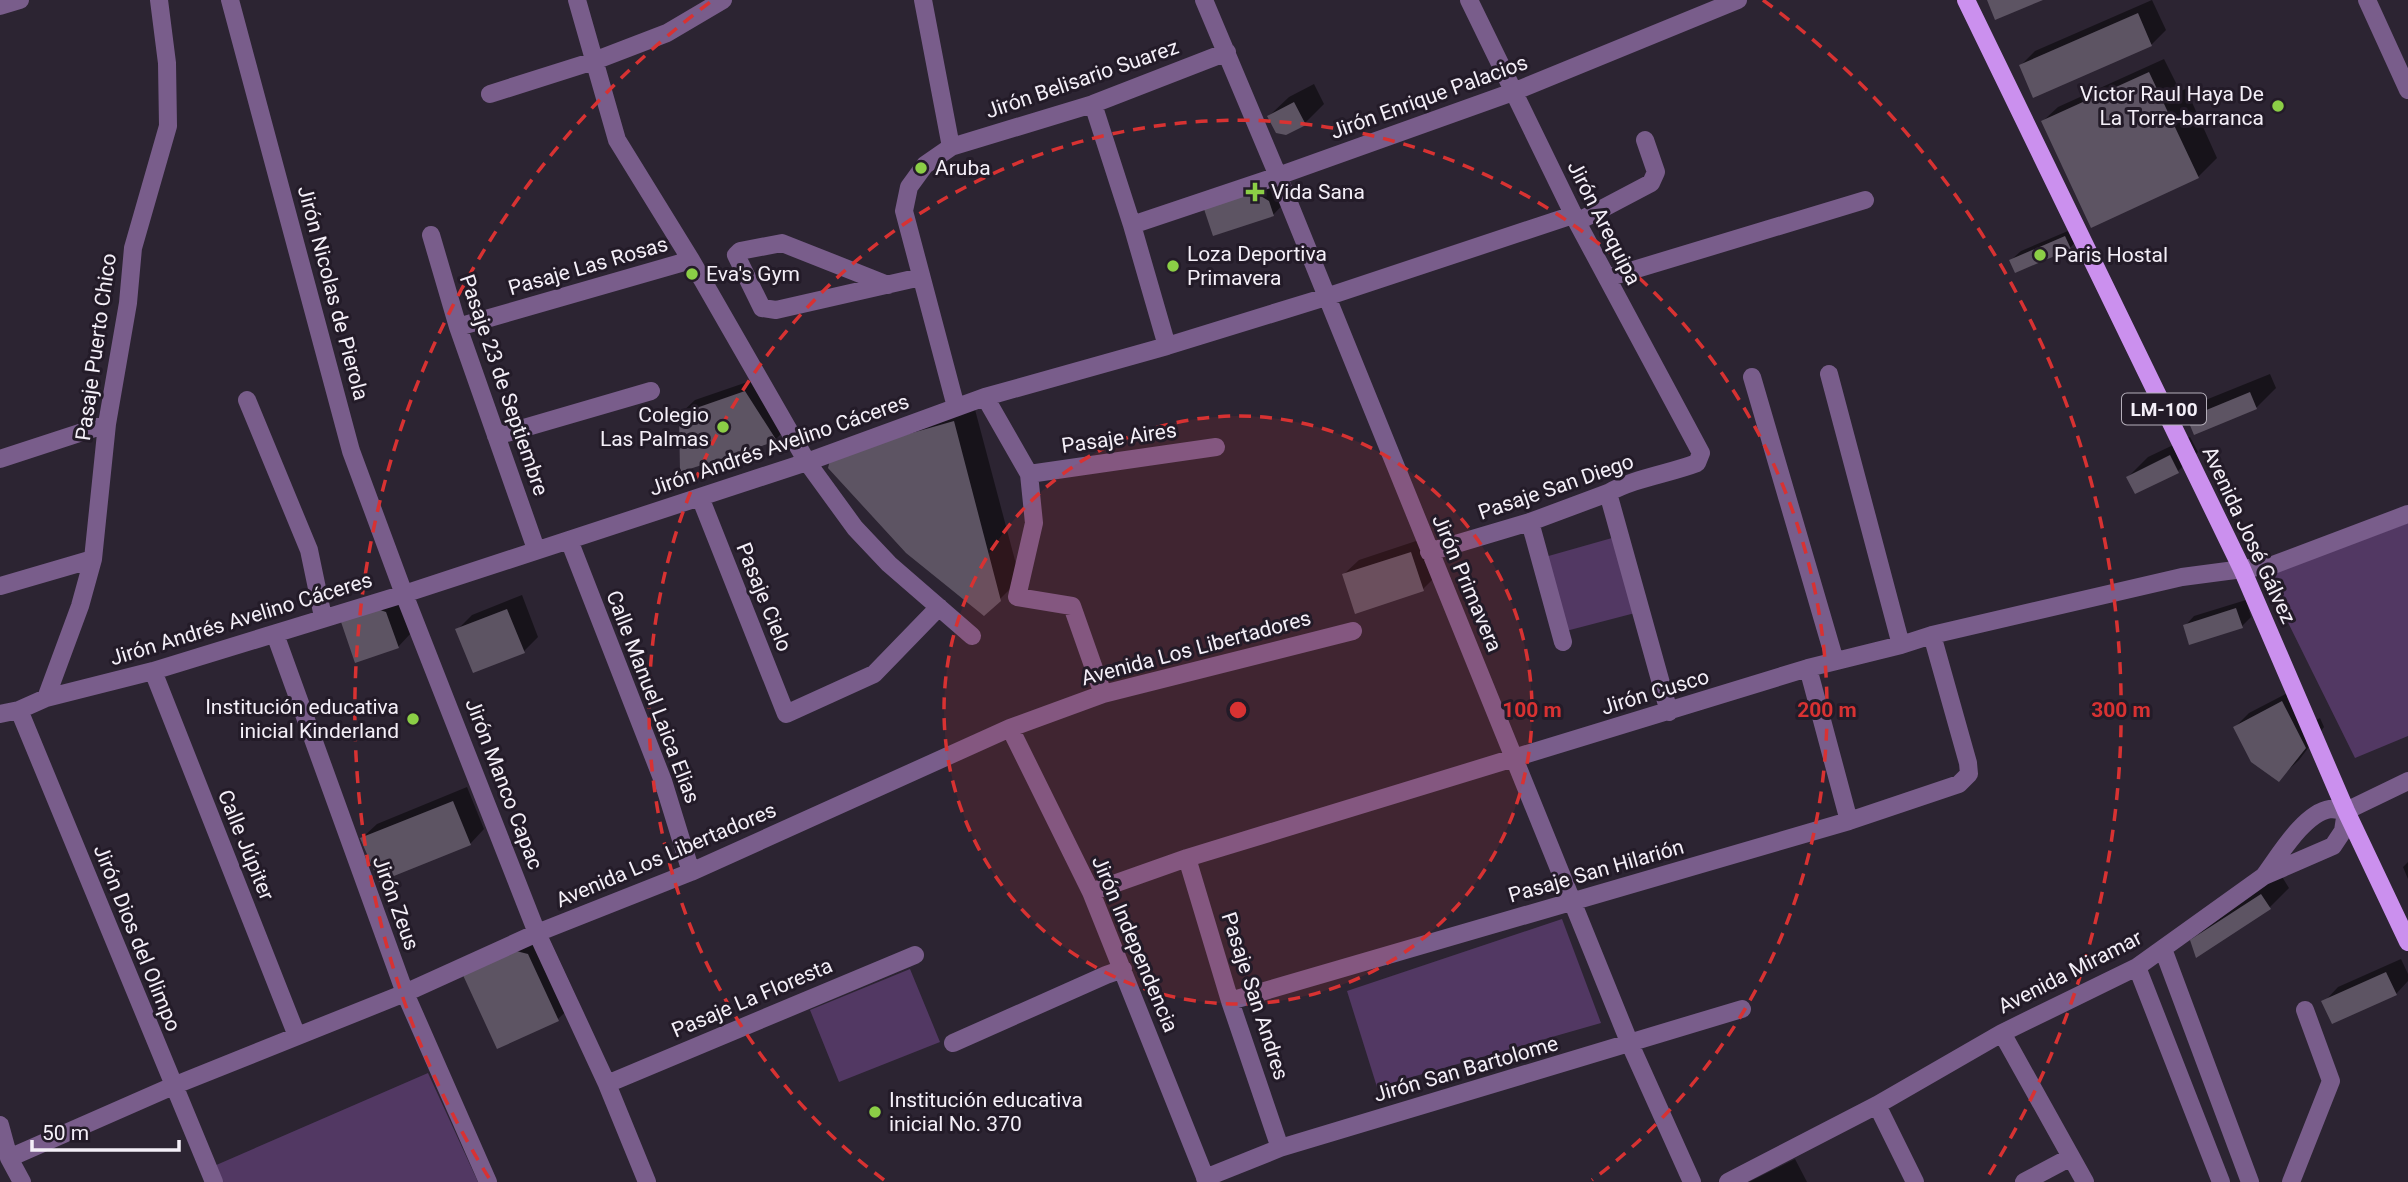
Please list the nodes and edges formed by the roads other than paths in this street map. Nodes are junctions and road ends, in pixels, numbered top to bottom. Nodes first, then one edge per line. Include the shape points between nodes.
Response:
1 (20, 0) edge
2 (159, 0) edge
3 (230, 0) edge
4 (577, 0) edge
5 (723, 0) edge
6 (923, 0) edge
7 (1203, 0) edge
8 (1469, 0) edge
9 (1738, 0) edge
10 (1966, 0) edge
11 (2367, 0) edge
12 (0, 6) edge
13 (1227, 52) junction
14 (594, 61) junction
15 (2408, 90) edge
16 (1513, 92) junction
17 (490, 94) dead end
18 (1093, 104) junction
19 (1645, 139) dead end
20 (951, 147) junction
21 (1278, 176) junction
22 (1865, 200) dead end
23 (1575, 218) junction
24 (1132, 225) junction
25 (431, 235) dead end
26 (691, 260) junction
27 (922, 277) junction
28 (1607, 278) junction
29 (888, 285) junction
30 (1326, 297) junction
31 (458, 327) junction
32 (1167, 346) junction
33 (1829, 374) dead end
34 (1752, 377) dead end
35 (651, 391) dead end
36 (985, 397) junction
37 (247, 400) dead end
38 (956, 407) junction
39 (107, 424) junction
40 (496, 436) junction
41 (1216, 447) dead end
42 (0, 460) edge
43 (807, 462) junction
44 (1697, 463) joint
45 (1029, 474) junction
46 (1608, 493) junction
47 (700, 497) junction
48 (2408, 514) edge
49 (1530, 522) junction
50 (569, 540) junction
51 (536, 549) junction
52 (1429, 552) junction
53 (93, 559) junction
54 (2242, 569) junction
55 (0, 586) edge
56 (404, 594) junction
57 (939, 607) junction
58 (323, 617) junction
59 (1353, 631) dead end
60 (275, 634) junction
61 (1932, 635) junction
62 (972, 636) dead end
63 (1563, 642) dead end
64 (1901, 645) junction
65 (1835, 661) junction
66 (1808, 668) junction
67 (153, 671) junction
68 (1102, 694) junction
69 (47, 698) junction
70 (19, 710) junction
71 (1669, 712) junction
72 (0, 714) edge
73 (1010, 728) junction
74 (1515, 758) junction
75 (2408, 781) edge
76 (2349, 817) junction
77 (1849, 821) junction
78 (1188, 858) junction
79 (691, 872) junction
80 (2264, 876) junction
81 (1091, 892) junction
82 (1573, 902) junction
83 (537, 933) junction
84 (2407, 938) edge
85 (2163, 950) junction
86 (915, 955) dead end
87 (2137, 967) junction
88 (1123, 969) junction
89 (405, 993) junction
90 (1230, 1001) junction
91 (1742, 1009) dead end
92 (2305, 1010) dead end
93 (2002, 1033) junction
94 (297, 1035) junction
95 (953, 1043) dead end
96 (1630, 1044) junction
97 (607, 1084) junction
98 (173, 1086) junction
99 (1877, 1105) junction
100 (0, 1125) edge
101 (1280, 1148) junction
102 (2071, 1157) junction
103 (9, 1158) junction
104 (1206, 1180) edge
105 (22, 1182) edge
106 (214, 1182) edge
107 (488, 1182) edge
108 (647, 1182) edge
109 (1692, 1182) edge
110 (1728, 1182) edge
111 (1915, 1182) edge
112 (2024, 1182) edge
113 (2085, 1182) edge
114 (2221, 1182) edge
115 (2250, 1182) edge
116 (2291, 1182) edge

1 - 12 street
2 - 39 street, Pasaje Puerto Chico via 168,126 133,248
3 - 56 street, Jirón Nicolas de Pierola via 351,451
4 - 14 street
5 - 14 street via 667,33
6 - 20 street
7 - 13 street, Jirón Primavera
8 - 16 street, Jirón Arequipa
9 - 16 street, Jirón Enrique Palacios
10 - 54 main road, Avenida José Gálvez / LM-100
11 - 15 street
13 - 18 street, Jirón Belisario Suarez
13 - 21 street, Jirón Primavera
14 - 17 street
14 - 26 street via 617,140
16 - 21 street, Jirón Enrique Palacios
16 - 23 street, Jirón Arequipa
18 - 20 street, Jirón Belisario Suarez
18 - 24 street
19 - 23 street, Jirón Andrés Avelino Cáceres via 1656,172 1651,183
20 - 27 street via 925,166 909,187 904,211
21 - 24 street, Jirón Enrique Palacios
21 - 30 street, Jirón Primavera
22 - 28 street
23 - 28 street, Jirón Arequipa
23 - 30 street, Jirón Andrés Avelino Cáceres
24 - 32 street
25 - 31 street, Pasaje 23 de Septiembre
26 - 31 street, Pasaje Las Rosas
26 - 43 street
27 - 29 street
27 - 38 street
28 - 44 street, Jirón Arequipa via 1701,453
29 - 29 street via 782,243 740,251 736,256 762,308 769,310
30 - 32 street, Jirón Andrés Avelino Cáceres
30 - 52 street, Jirón Primavera
31 - 40 street, Pasaje 23 de Septiembre
32 - 36 street, Jirón Andrés Avelino Cáceres
33 - 64 street
34 - 65 street
35 - 40 street
36 - 38 street, Jirón Andrés Avelino Cáceres
36 - 45 street
37 - 58 street via 309,550
38 - 43 street, Jirón Andrés Avelino Cáceres
39 - 42 street
39 - 53 street, Pasaje Puerto Chico
40 - 51 street, Pasaje 23 de Septiembre
41 - 45 street, Pasaje Aires
43 - 47 street, Jirón Andrés Avelino Cáceres
43 - 57 street via 855,528
44 - 46 street, Pasaje San Diego
45 - 68 street via 1034,523 1017,597 1072,606
46 - 49 street, Pasaje San Diego
46 - 71 street
47 - 50 street, Jirón Andrés Avelino Cáceres
47 - 57 street, Pasaje Cielo via 786,714 874,674
48 - 54 street, Jirón Cusco via 2273,565
49 - 52 street, Pasaje San Diego
49 - 63 street
50 - 51 street, Jirón Andrés Avelino Cáceres
50 - 79 street, Calle Manuel Laica Elias via 663,781
51 - 56 street, Jirón Andrés Avelino Cáceres
52 - 74 street, Jirón Primavera
53 - 55 street
53 - 69 street, Pasaje Puerto Chico
54 - 61 street, Jirón Cusco via 2182,577
54 - 76 main road, Avenida José Gálvez / LM-100
56 - 58 street, Jirón Andrés Avelino Cáceres
56 - 83 street, Jirón Manco Capac
57 - 62 street
58 - 60 street, Jirón Andrés Avelino Cáceres
59 - 68 street, Avenida Los Libertadores
60 - 67 street, Jirón Andrés Avelino Cáceres
60 - 89 street, Jirón Zeus
61 - 64 street, Jirón Cusco
61 - 77 street, Pasaje San Hilarión via 1969,774 1959,784
64 - 65 street, Jirón Cusco
65 - 66 street, Jirón Cusco
66 - 71 street, Jirón Cusco
66 - 77 street
67 - 69 street, Jirón Andrés Avelino Cáceres
67 - 94 street, Calle Júpiter
68 - 73 street, Avenida Los Libertadores
69 - 70 street, Jirón Andrés Avelino Cáceres
70 - 72 street, Jirón Andrés Avelino Cáceres
70 - 98 street, Jirón Dios del Olimpo
71 - 74 street, Jirón Cusco
73 - 79 street, Avenida Los Libertadores
73 - 81 street, Jirón Independencia
74 - 78 street, Jirón Cusco
74 - 82 street, Jirón Primavera
75 - 76 street
76 - 80 street, Avenida Miramar via 2333,846
76 - 80 street via 2331,809 2314,815
76 - 84 main road, Avenida José Gálvez / LM-100
77 - 82 street, Pasaje San Hilarión
78 - 81 street, Jirón Cusco
78 - 90 street, Pasaje San Andres
79 - 83 street, Avenida Los Libertadores
80 - 85 street, Avenida Miramar
81 - 88 street, Jirón Independencia
82 - 90 street, Pasaje San Hilarión
82 - 96 street, Jirón Primavera
83 - 89 street, Avenida Los Libertadores
83 - 97 street, Jirón Manco Capac
85 - 87 street, Avenida Miramar
85 - 115 street
86 - 97 street, Pasaje La Floresta
87 - 93 street, Avenida Miramar
87 - 114 street
88 - 95 street
88 - 104 street, Jirón Independencia
89 - 94 street, Avenida Los Libertadores
89 - 107 street, Jirón Zeus
90 - 101 street, Pasaje San Andres
91 - 96 street, Jirón San Bartolome
92 - 116 street via 2331,1081
93 - 99 street, Avenida Miramar
93 - 102 street
94 - 98 street, Avenida Los Libertadores
96 - 101 street, Jirón San Bartolome
96 - 109 street, Jirón Primavera
97 - 108 street, Jirón Manco Capac
98 - 103 street, Avenida Los Libertadores
98 - 106 street, Jirón Dios del Olimpo
99 - 110 street, Avenida Miramar
99 - 111 street
100 - 103 street
101 - 104 street, Jirón San Bartolome
102 - 112 street
102 - 113 street
103 - 105 street

